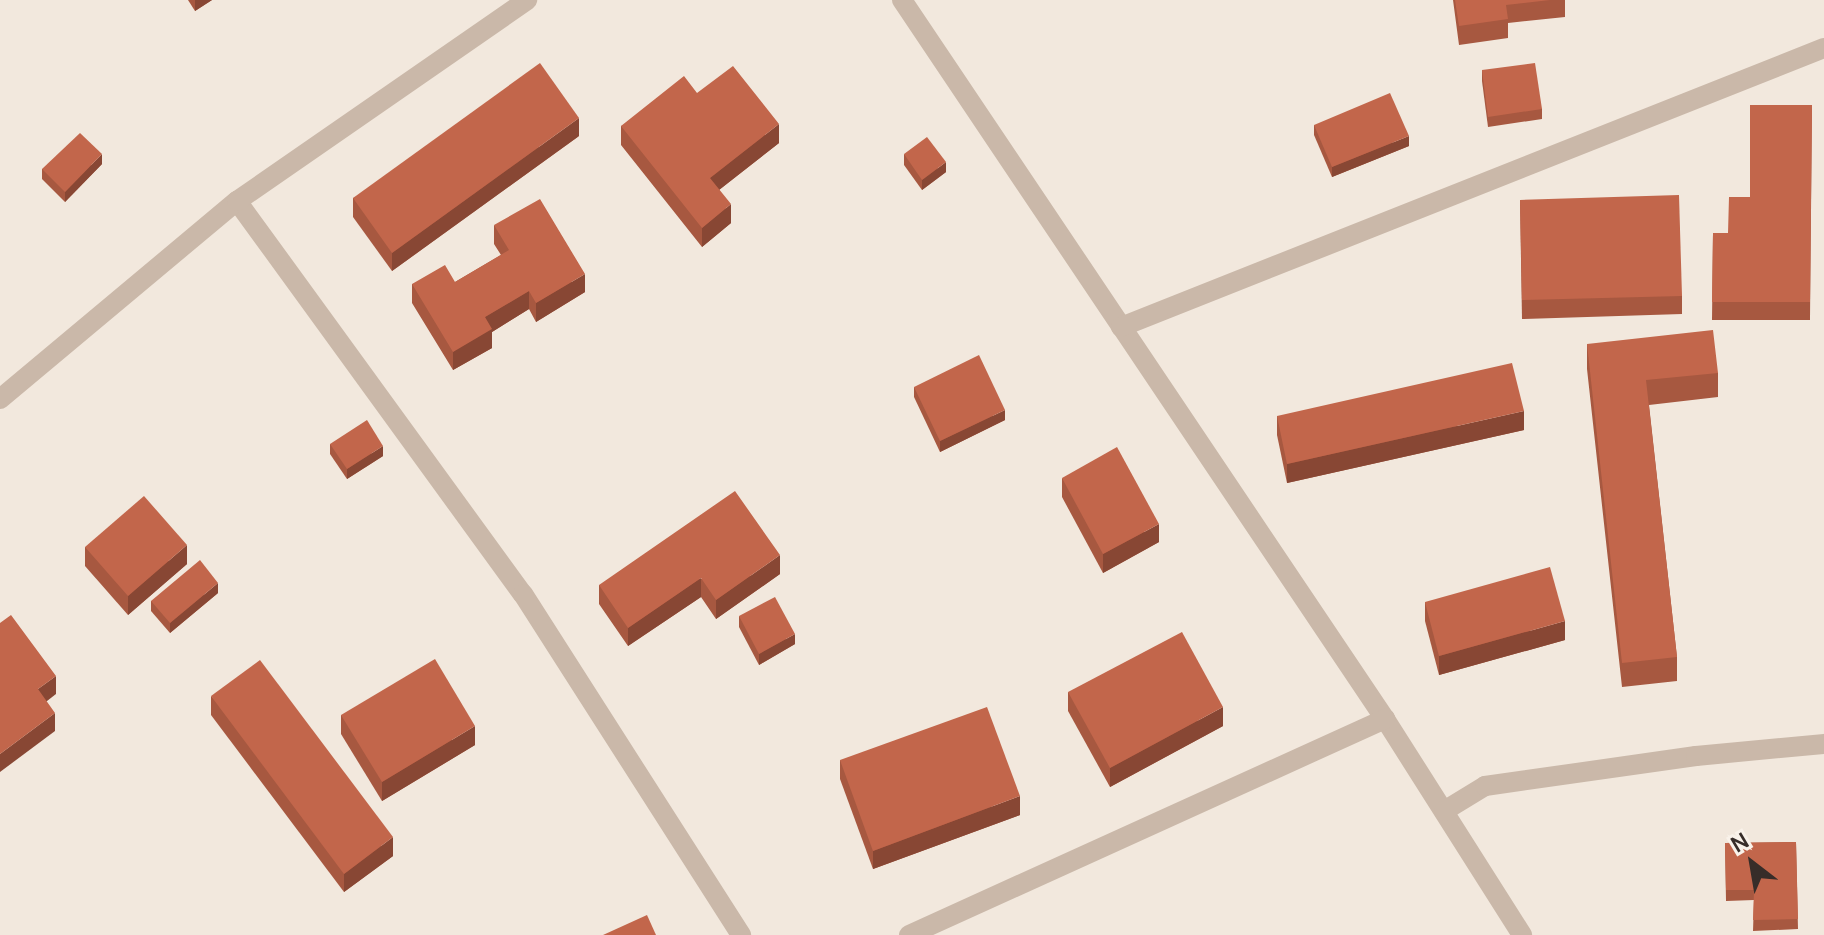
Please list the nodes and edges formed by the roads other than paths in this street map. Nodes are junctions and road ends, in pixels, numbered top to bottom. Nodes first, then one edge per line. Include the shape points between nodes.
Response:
1 (527, 0) edge
2 (902, 0) edge
3 (1824, 48) edge
4 (237, 201) junction
5 (1121, 327) junction
6 (0, 399) edge
7 (1385, 719) junction
8 (1824, 744) edge
9 (1444, 811) junction
10 (741, 935) edge
11 (909, 935) edge
12 (1522, 935) edge

1 - 4 street
2 - 5 street
3 - 5 street
4 - 6 street
4 - 10 street via 523,594
5 - 7 street
7 - 9 street
7 - 11 street
8 - 9 street via 1485,786
9 - 12 street

